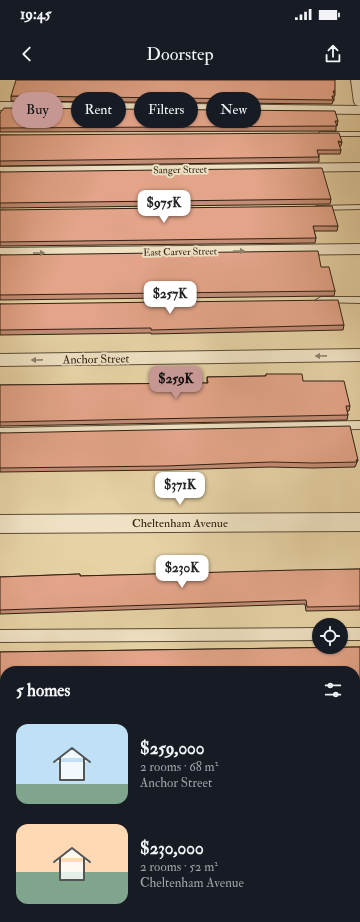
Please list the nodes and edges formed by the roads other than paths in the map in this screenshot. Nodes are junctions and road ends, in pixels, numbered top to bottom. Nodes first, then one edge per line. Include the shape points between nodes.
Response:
1 (357, 80) edge
2 (360, 102) edge
3 (0, 106) edge
4 (313, 134) edge
5 (360, 134) edge
6 (360, 167) edge
7 (0, 171) edge
8 (360, 207) edge
9 (305, 208) edge
10 (360, 249) edge
11 (0, 253) edge
12 (313, 300) edge
13 (360, 300) edge
14 (360, 355) edge
15 (0, 360) edge
16 (360, 425) edge
17 (0, 432) edge
18 (360, 522) edge
19 (0, 524) edge
20 (312, 634) edge
21 (348, 634) edge
22 (360, 634) edge
23 (0, 636) edge

1 - 2 street
2 - 3 street
4 - 5 lane
6 - 7 street, Sanger Street
8 - 9 lane
11 -> 10 street, East Carver Street
12 - 13 lane
14 -> 15 street, Anchor Street
16 - 17 lane
18 - 19 street, Cheltenham Avenue
20 - 23 lane
21 - 22 lane

